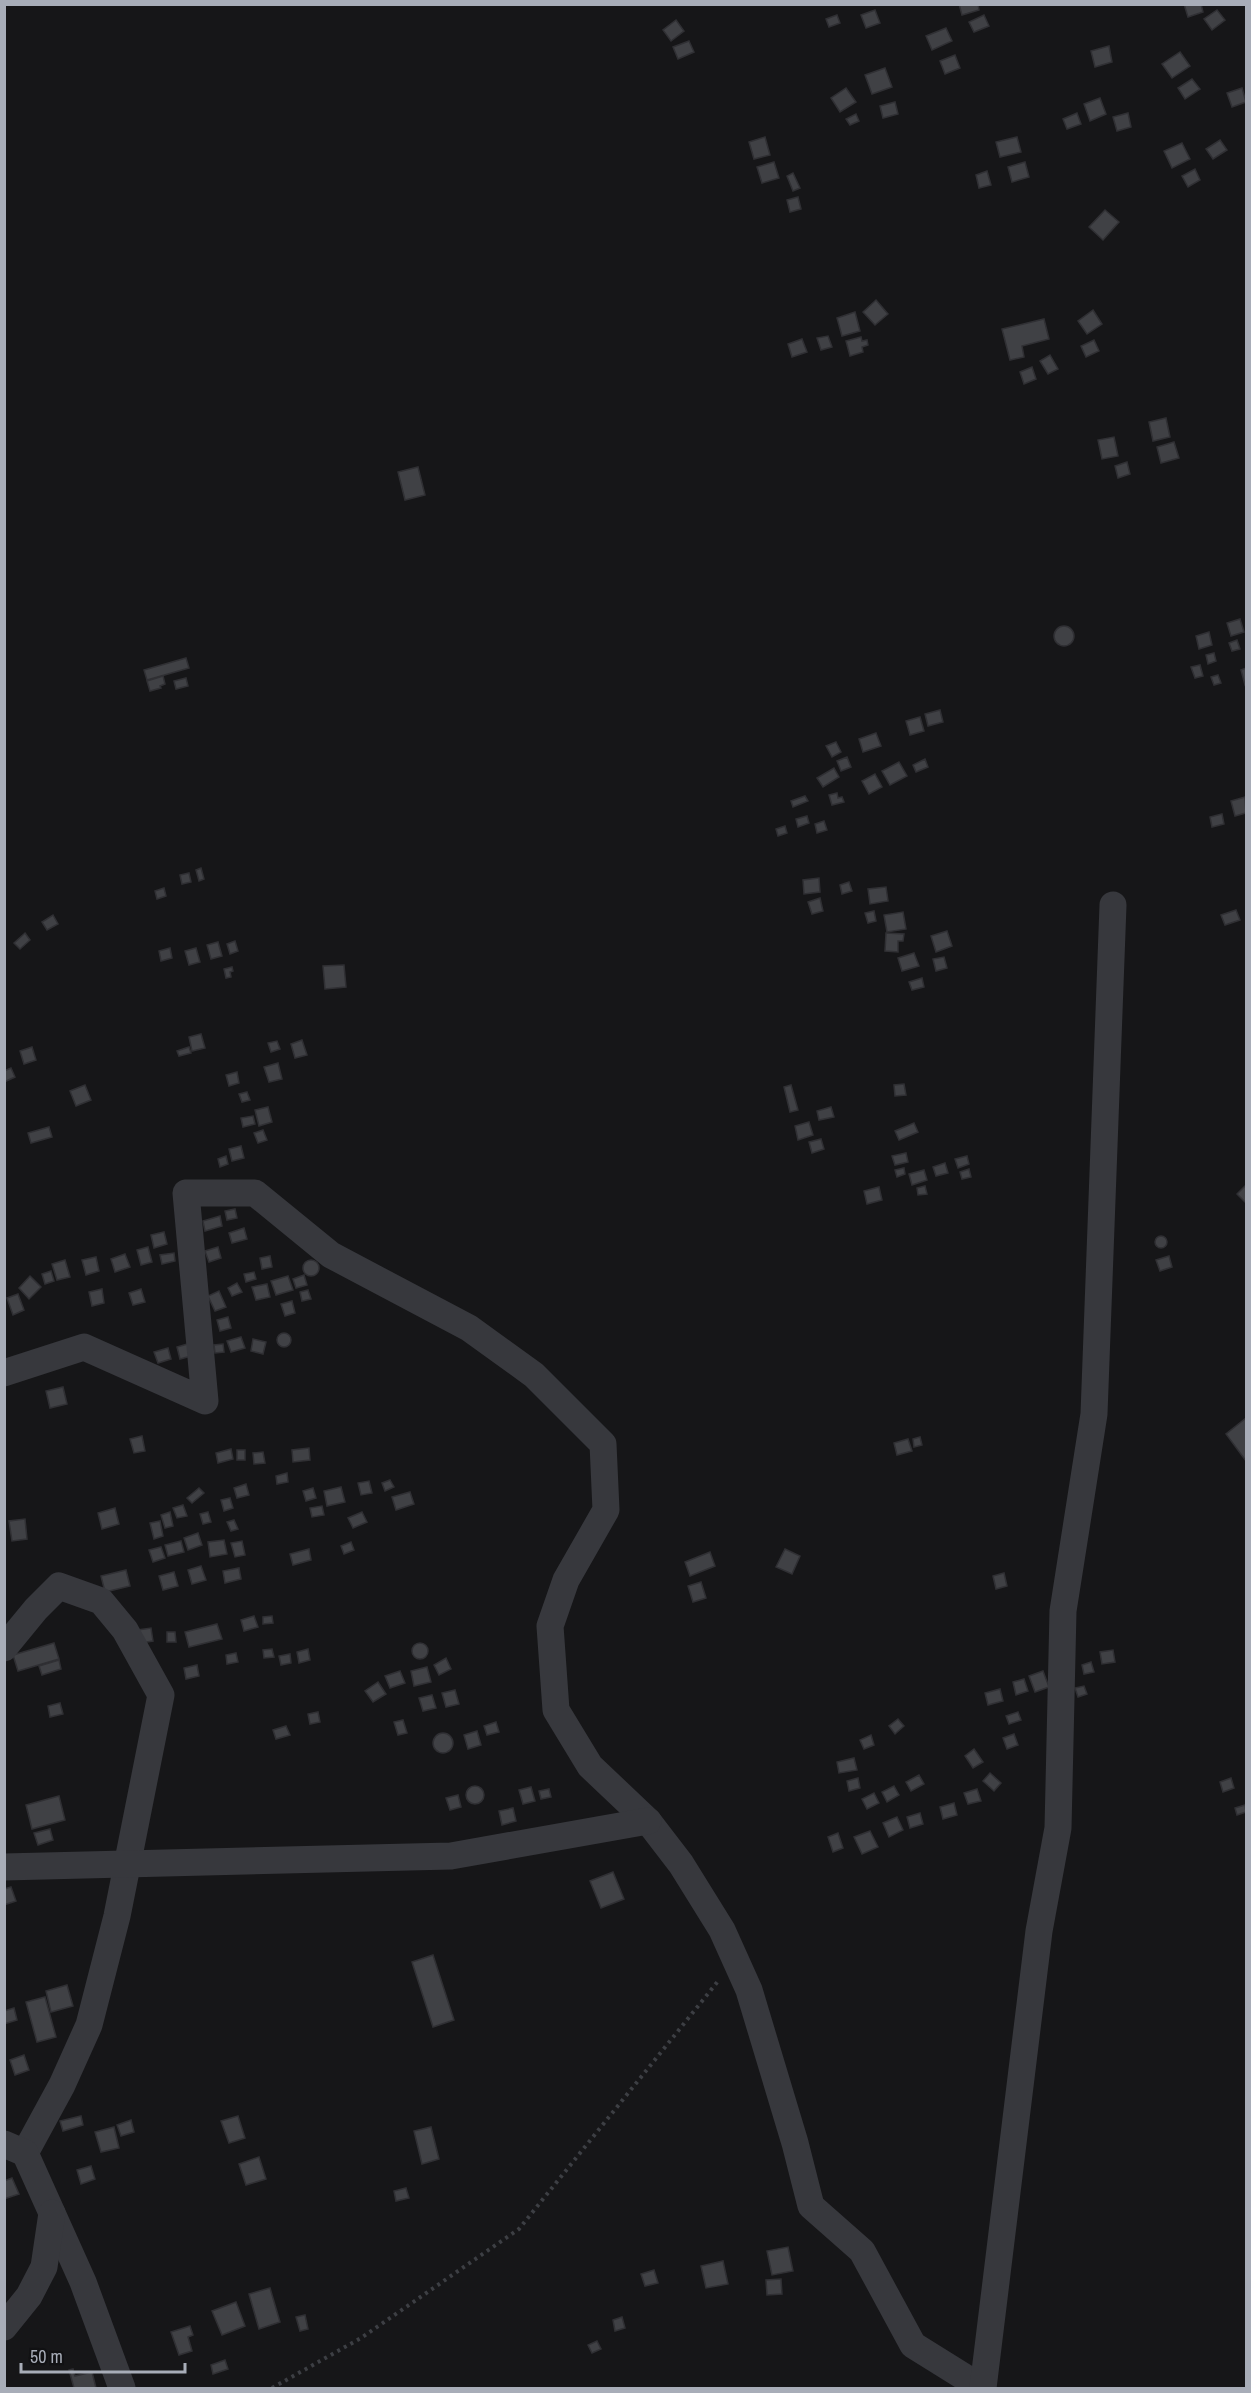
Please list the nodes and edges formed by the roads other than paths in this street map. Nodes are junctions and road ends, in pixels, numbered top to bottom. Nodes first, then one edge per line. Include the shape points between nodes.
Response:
1 (1113, 905) dead end
2 (4, 1373) edge
3 (4, 1648) edge
4 (648, 1821) junction
5 (128, 1864) junction
6 (4, 1867) edge
7 (15, 2149) edge
8 (52, 2213) junction
9 (4, 2327) edge
10 (122, 2388) edge
11 (982, 2388) edge

1 - 11 street via 1094,1414 1063,1611 1058,1828 1039,1931
2 - 4 street via 84,1347 205,1401 186,1193 255,1193 331,1256 469,1328 534,1375 603,1444 606,1510 566,1580 550,1626 556,1710 590,1766
3 - 5 street via 59,1586 101,1601 124,1630 161,1695
4 - 5 street via 452,1856
4 - 11 street via 681,1864 736,1959 749,1990 811,2206 862,2251 913,2345
5 - 6 street
5 - 7 street via 89,2025 62,2085
7 - 8 street
8 - 9 street via 44,2267
8 - 10 street via 83,2282

